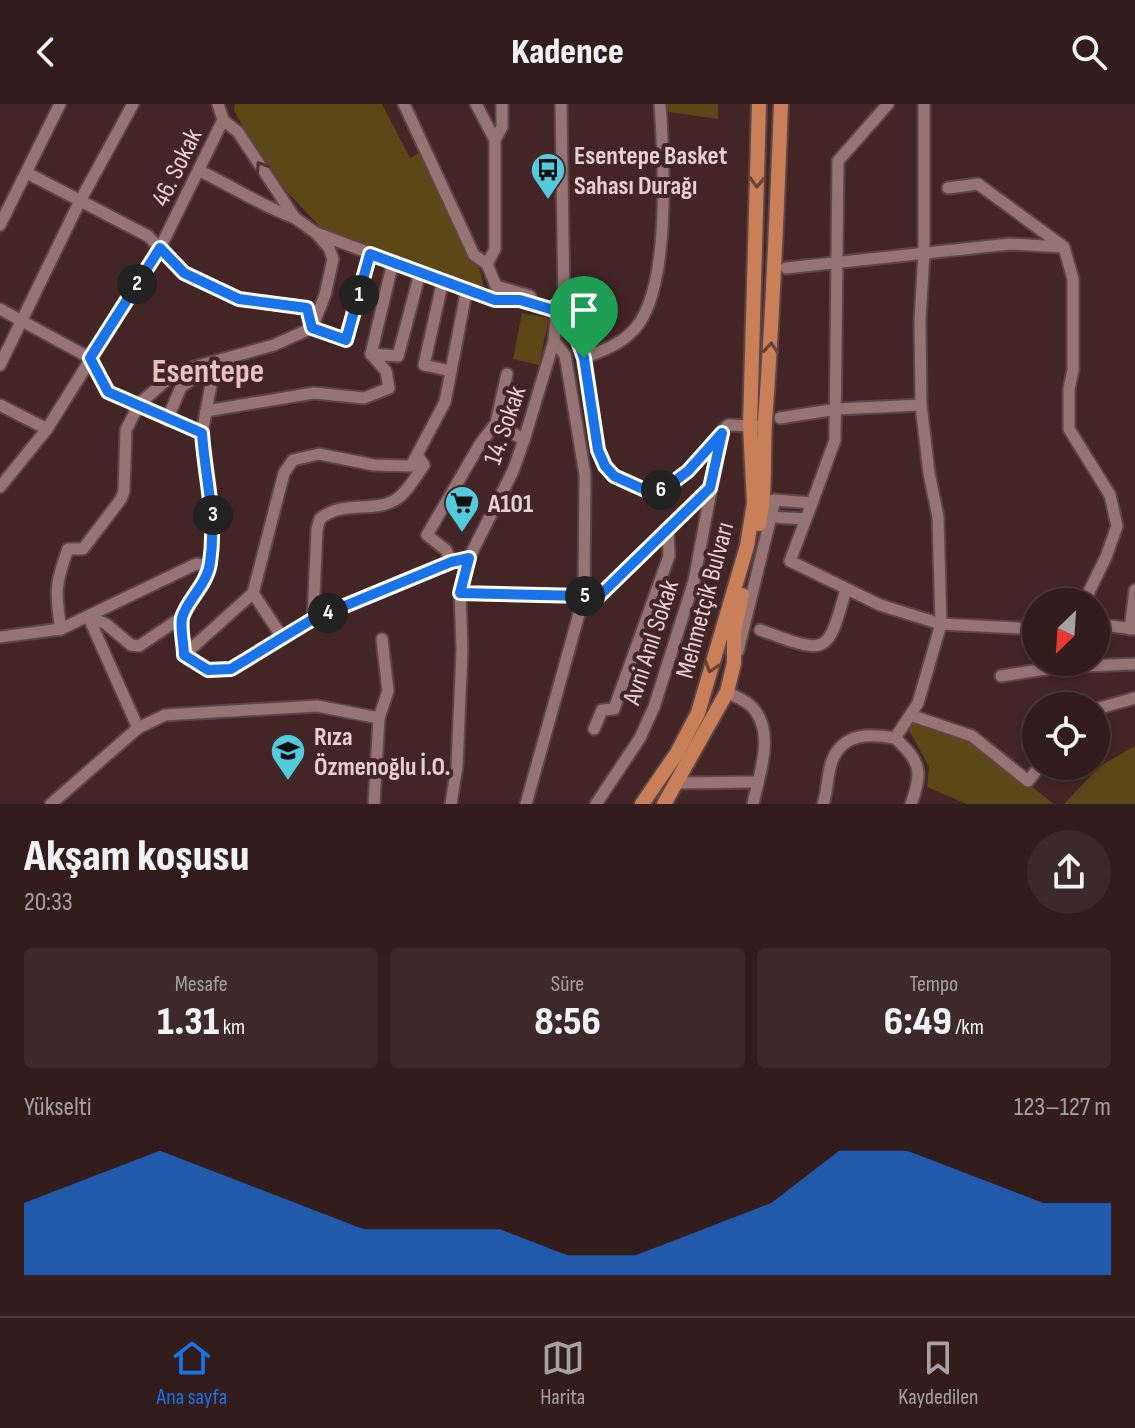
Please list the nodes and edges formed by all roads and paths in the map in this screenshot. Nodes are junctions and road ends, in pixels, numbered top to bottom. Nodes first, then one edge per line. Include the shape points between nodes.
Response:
1 (60, 104) edge
2 (133, 104) edge
3 (218, 104) edge
4 (404, 104) edge
5 (476, 104) edge
6 (502, 104) edge
7 (561, 104) edge
8 (660, 104) edge
9 (759, 104) edge
10 (781, 104) edge
11 (888, 104) edge
12 (922, 105) edge
13 (223, 120) junction
14 (495, 140) junction
15 (200, 171) junction
16 (27, 173) junction
17 (948, 188) dead end
18 (80, 201) junction
19 (295, 218) junction
20 (0, 225) edge
21 (316, 233) junction
22 (1064, 247) junction
23 (160, 248) junction
24 (924, 253) junction
25 (370, 254) junction
26 (393, 262) junction
27 (837, 263) junction
28 (487, 264) junction
29 (786, 268) dead end
30 (420, 273) junction
31 (443, 280) junction
32 (467, 288) junction
33 (559, 306) junction
34 (0, 309) edge
35 (22, 320) junction
36 (312, 328) junction
37 (554, 341) junction
38 (371, 354) junction
39 (90, 358) junction
40 (584, 358) junction
41 (215, 363) junction
42 (0, 365) edge
43 (451, 371) junction
44 (507, 374) dead end
45 (139, 404) junction
46 (0, 405) edge
47 (921, 405) junction
48 (837, 409) junction
49 (206, 411) junction
50 (780, 418) dead end
51 (167, 420) junction
52 (496, 423) junction
53 (758, 426) junction
54 (47, 429) junction
55 (202, 433) junction
56 (722, 433) junction
57 (524, 440) junction
58 (417, 455) junction
59 (0, 487) edge
60 (710, 488) junction
61 (812, 503) junction
62 (766, 506) junction
63 (806, 519) junction
64 (668, 528) junction
65 (469, 558) junction
66 (451, 562) junction
67 (210, 566) junction
68 (1091, 588) edge
69 (846, 589) junction
70 (1135, 590) edge
71 (253, 593) junction
72 (460, 593) junction
73 (584, 596) junction
74 (88, 616) junction
75 (182, 617) junction
76 (313, 619) junction
77 (941, 624) junction
78 (1110, 626) edge
79 (1022, 628) edge
80 (61, 629) junction
81 (1132, 629) edge
82 (760, 630) dead end
83 (0, 637) edge
84 (282, 637) junction
85 (382, 639) dead end
86 (184, 655) junction
87 (1135, 664) edge
88 (1001, 676) dead end
89 (727, 692) junction
90 (1135, 698) edge
91 (1110, 705) edge
92 (910, 715) junction
93 (379, 718) junction
94 (138, 728) junction
95 (594, 729) dead end
96 (895, 738) junction
97 (1022, 776) edge
98 (758, 782) junction
99 (679, 783) junction
100 (51, 804) edge
101 (374, 804) edge
102 (451, 804) edge
103 (526, 804) edge
104 (596, 804) edge
105 (642, 804) edge
106 (664, 804) edge
107 (753, 804) edge
108 (823, 804) edge
109 (911, 804) edge

1 - 16 street
2 - 18 street
3 - 13 street, 46. Sokak
4 - 28 street via 474,255
5 - 14 street
6 - 14 street via 502,127
7 - 33 street, 14. Sokak
8 - 40 street via 660,261 654,293 639,324 612,348
9 -> 53 main road, Mehmetçik Bulvarı
53 -> 10 main road, Mehmetçik Bulvarı via 774,306
11 - 27 street via 838,161
12 - 24 street
13 - 15 street, 46. Sokak
19 -> 13 street via 238,132
14 - 28 street via 495,249
15 - 19 street
15 - 23 street, 46. Sokak
16 - 18 street
16 - 20 street
17 - 22 street via 978,184
18 - 23 street via 148,236
18 - 35 street
19 - 21 street
21 - 25 street
21 - 36 street via 333,259
22 - 24 street via 1010,244
22 - 68 street via 1073,279 1069,429 1110,495 1117,526
23 - 36 street via 184,273 239,299 307,308
23 - 39 street, 46. Sokak
24 - 27 street
24 - 47 street
25 - 26 street
25 - 36 street via 346,340
26 - 30 street
26 - 38 street
27 - 29 street
27 - 48 street
28 - 33 street via 496,286
30 - 31 street
30 - 38 street via 398,356
31 - 32 street
31 - 43 street via 424,365
32 - 33 street via 495,300
32 - 43 street
33 - 37 street, 14. Sokak
33 - 40 street
34 - 35 street
35 - 39 street
35 - 42 street
36 - 41 street
37 - 57 street, 14. Sokak
37 - 73 street via 565,355 585,475
38 - 49 street via 386,371 389,388 364,398 314,393
39 - 45 street via 108,392
39 - 54 street, 46. Sokak
40 - 56 street via 598,450 614,476 645,490 663,490
41 - 45 street via 176,372
41 - 49 street
41 - 51 street via 181,387
43 - 58 street via 445,402
44 - 52 street
45 - 51 street
45 - 80 street via 126,430 121,499 83,549 68,549 59,573 55,594
46 - 54 street
47 - 48 street
47 - 77 street via 938,517
48 - 50 street
48 - 61 street via 835,440
49 - 55 street
51 - 55 street
52 - 57 street
52 - 66 street via 427,535 446,550
53 - 56 street via 728,425
53 - 62 main road, Mehmetçik Bulvarı
54 - 59 street, 46. Sokak
55 - 67 street via 214,522
56 - 60 street, Avni Anıl Sokak
57 - 65 street, 14. Sokak
58 - 71 street via 411,466 319,454 293,460 284,473
58 - 76 street via 424,465 394,501 337,510 320,519
60 - 64 street
60 - 104 street, Avni Anıl Sokak via 694,581 654,707
61 - 62 street
61 - 63 street
62 - 63 street
62 - 89 main road, Mehmetçik Bulvarı via 734,631
62 -> 105 main road, Mehmetçik Bulvarı via 747,546 698,713
63 - 69 street via 790,561
64 - 73 street via 597,598
64 - 95 street via 669,556 631,664 614,709 602,710
65 - 66 street
65 - 72 street, 14. Sokak
66 - 76 street
67 - 74 street via 196,564
67 - 75 street
69 - 77 street
69 - 82 street via 834,633 825,643 809,647
70 - 81 street
71 - 84 street
71 - 86 street
72 - 73 street
72 - 102 street, 14. Sokak via 462,650
73 - 103 street
74 - 75 street via 135,646
74 - 80 street
74 - 94 street
75 - 86 street
76 - 84 street
77 - 79 street
77 - 92 street
78 - 81 street
80 - 83 street
84 - 86 street via 231,669 208,670
85 - 93 street via 388,691
87 - 88 street
89 - 98 street via 750,705 761,720 765,745
89 - 99 main road, Mehmetçik Bulvarı
90 - 91 street
92 - 96 street
92 - 97 street via 972,736
93 - 94 street via 317,706 165,715
93 - 101 street
94 - 100 street
96 - 108 street via 868,733 844,741 832,760
96 - 109 street via 919,769
98 - 99 street
98 - 107 street
99 - 106 main road, Mehmetçik Bulvarı

